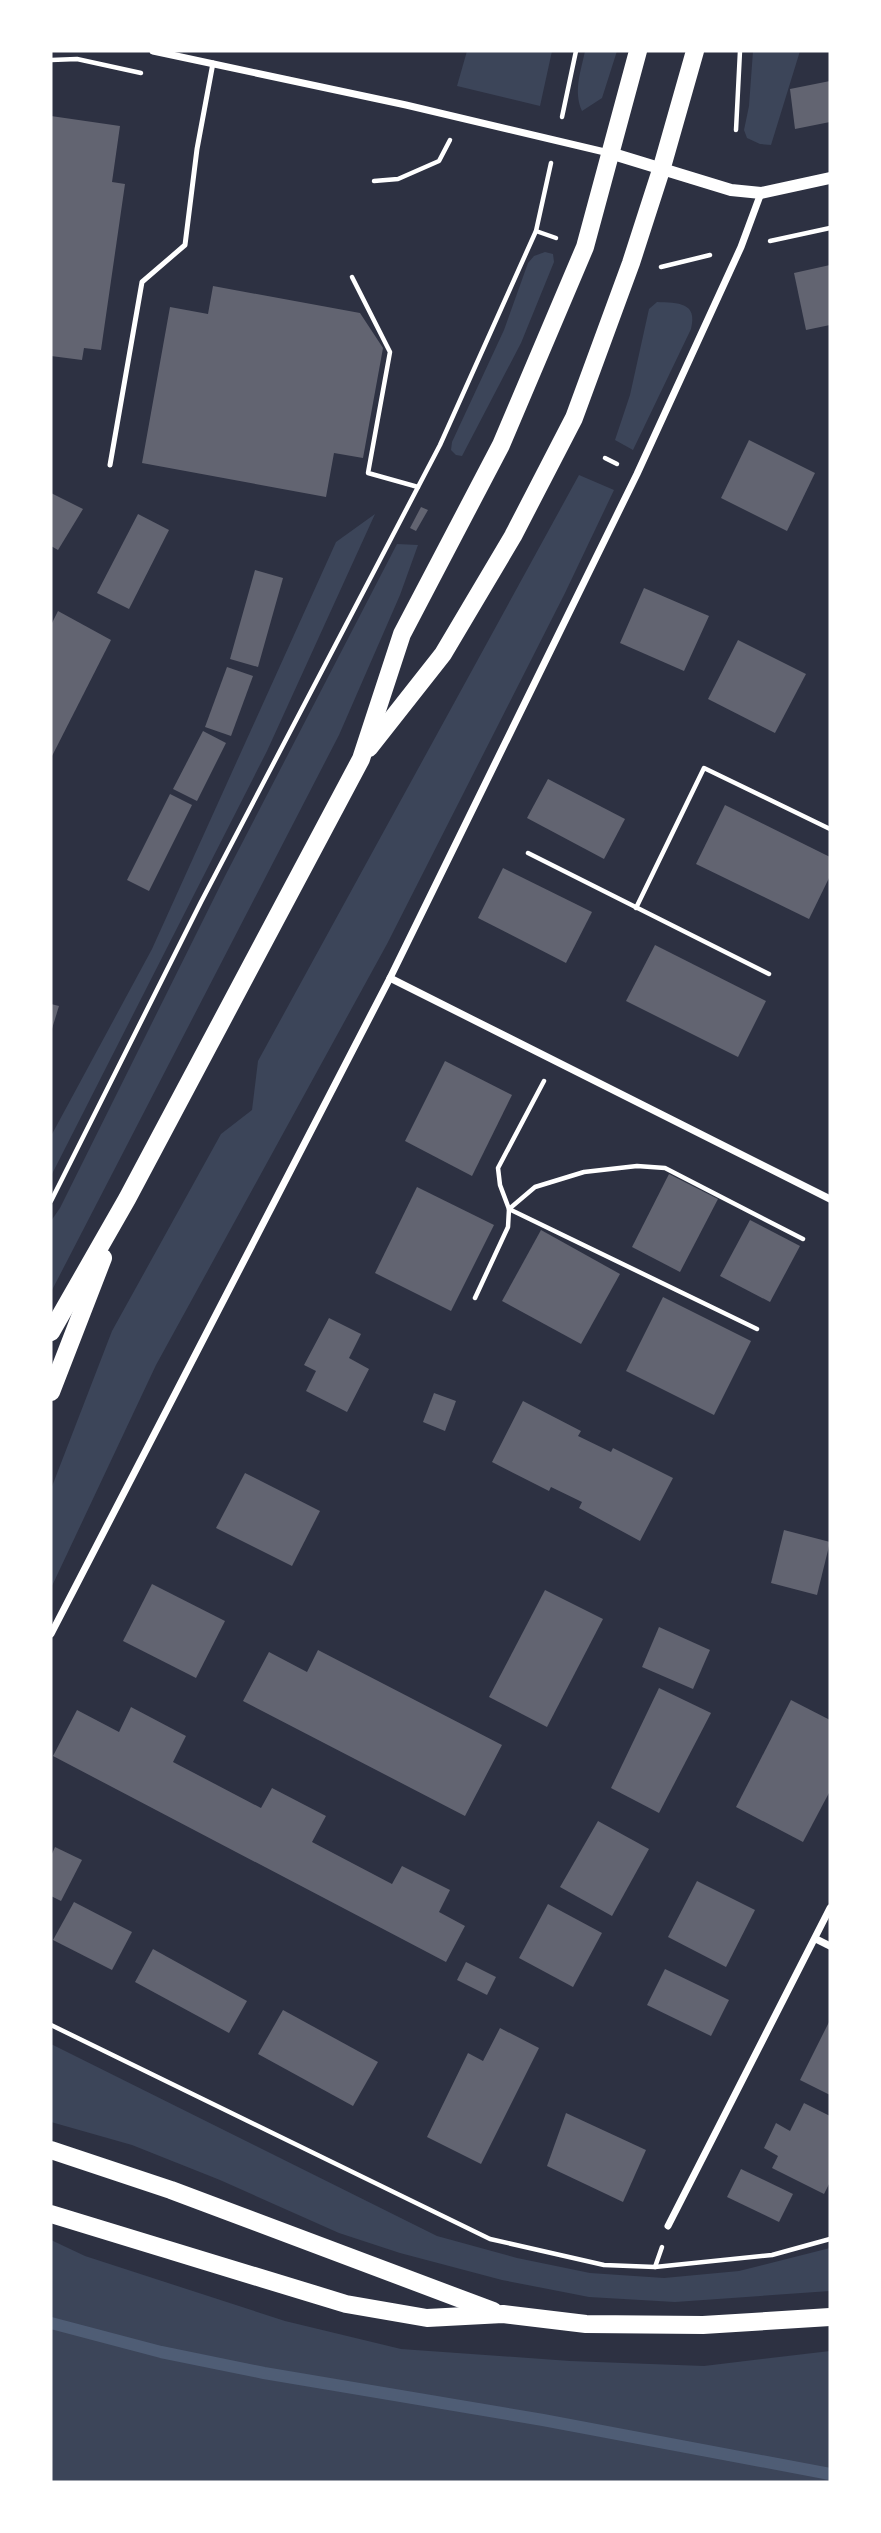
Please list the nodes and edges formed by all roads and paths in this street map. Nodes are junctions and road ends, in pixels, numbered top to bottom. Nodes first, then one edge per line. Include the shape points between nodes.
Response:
1 (153, 51) edge
2 (576, 51) edge
3 (638, 51) edge
4 (695, 51) edge
5 (740, 51) edge
6 (213, 62) junction
7 (736, 131) dead end
8 (450, 139) dead end
9 (556, 141) junction
10 (610, 153) junction
11 (662, 167) junction
12 (830, 178) edge
13 (374, 181) dead end
14 (761, 193) junction
15 (830, 228) edge
16 (536, 231) junction
17 (585, 247) junction
18 (741, 247) junction
19 (631, 263) junction
20 (352, 276) dead end
21 (110, 465) dead end
22 (418, 487) junction
23 (361, 760) junction
24 (830, 829) edge
25 (528, 853) dead end
26 (636, 908) junction
27 (769, 974) dead end
28 (390, 978) junction
29 (555, 1060) junction
30 (127, 1199) junction
31 (830, 1199) edge
32 (51, 1201) edge
33 (509, 1209) junction
34 (803, 1239) dead end
35 (475, 1298) dead end
36 (757, 1329) dead end
37 (51, 1332) edge
38 (51, 1392) edge
39 (51, 1634) edge
40 (830, 1908) edge
41 (816, 1939) junction
42 (830, 1946) edge
43 (51, 2025) edge
44 (51, 2150) edge
45 (51, 2214) edge
46 (668, 2226) dead end
47 (830, 2239) edge
48 (503, 2315) junction
49 (830, 2317) edge

1 - 6 street
2 - 9 path
3 - 10 main road
4 - 11 main road
5 - 7 path
6 - 9 street
6 - 21 lane via 185,245 142,282
8 - 13 path via 439,161 398,178
9 - 10 street
9 - 16 path
10 - 11 street
10 - 17 main road
11 - 14 street via 732,190
11 - 19 main road
12 - 14 street
14 - 18 street
15 - 18 path
16 - 17 path
16 - 22 path
17 - 23 main road via 501,445 402,635
18 - 19 path via 650,269
18 - 28 street via 637,474
19 - 23 main road via 574,418 513,536 443,654
20 - 22 path via 390,352 368,473
22 - 32 path
23 - 30 main road
24 - 26 path via 704,768
25 - 26 path
26 - 27 path
28 - 29 street
28 - 39 street
29 - 31 street
29 - 33 path via 498,1168
30 - 37 main road
30 - 38 main road
33 - 34 path via 535,1187 584,1172 665,1168
33 - 35 path via 508,1227
33 - 36 path
40 - 41 street
41 - 42 street
41 - 46 street
43 - 47 path via 490,2239 604,2265 655,2267 772,2255
44 - 48 main road via 171,2190
45 - 48 main road via 346,2304 427,2318
48 - 49 main road via 586,2324 704,2325

